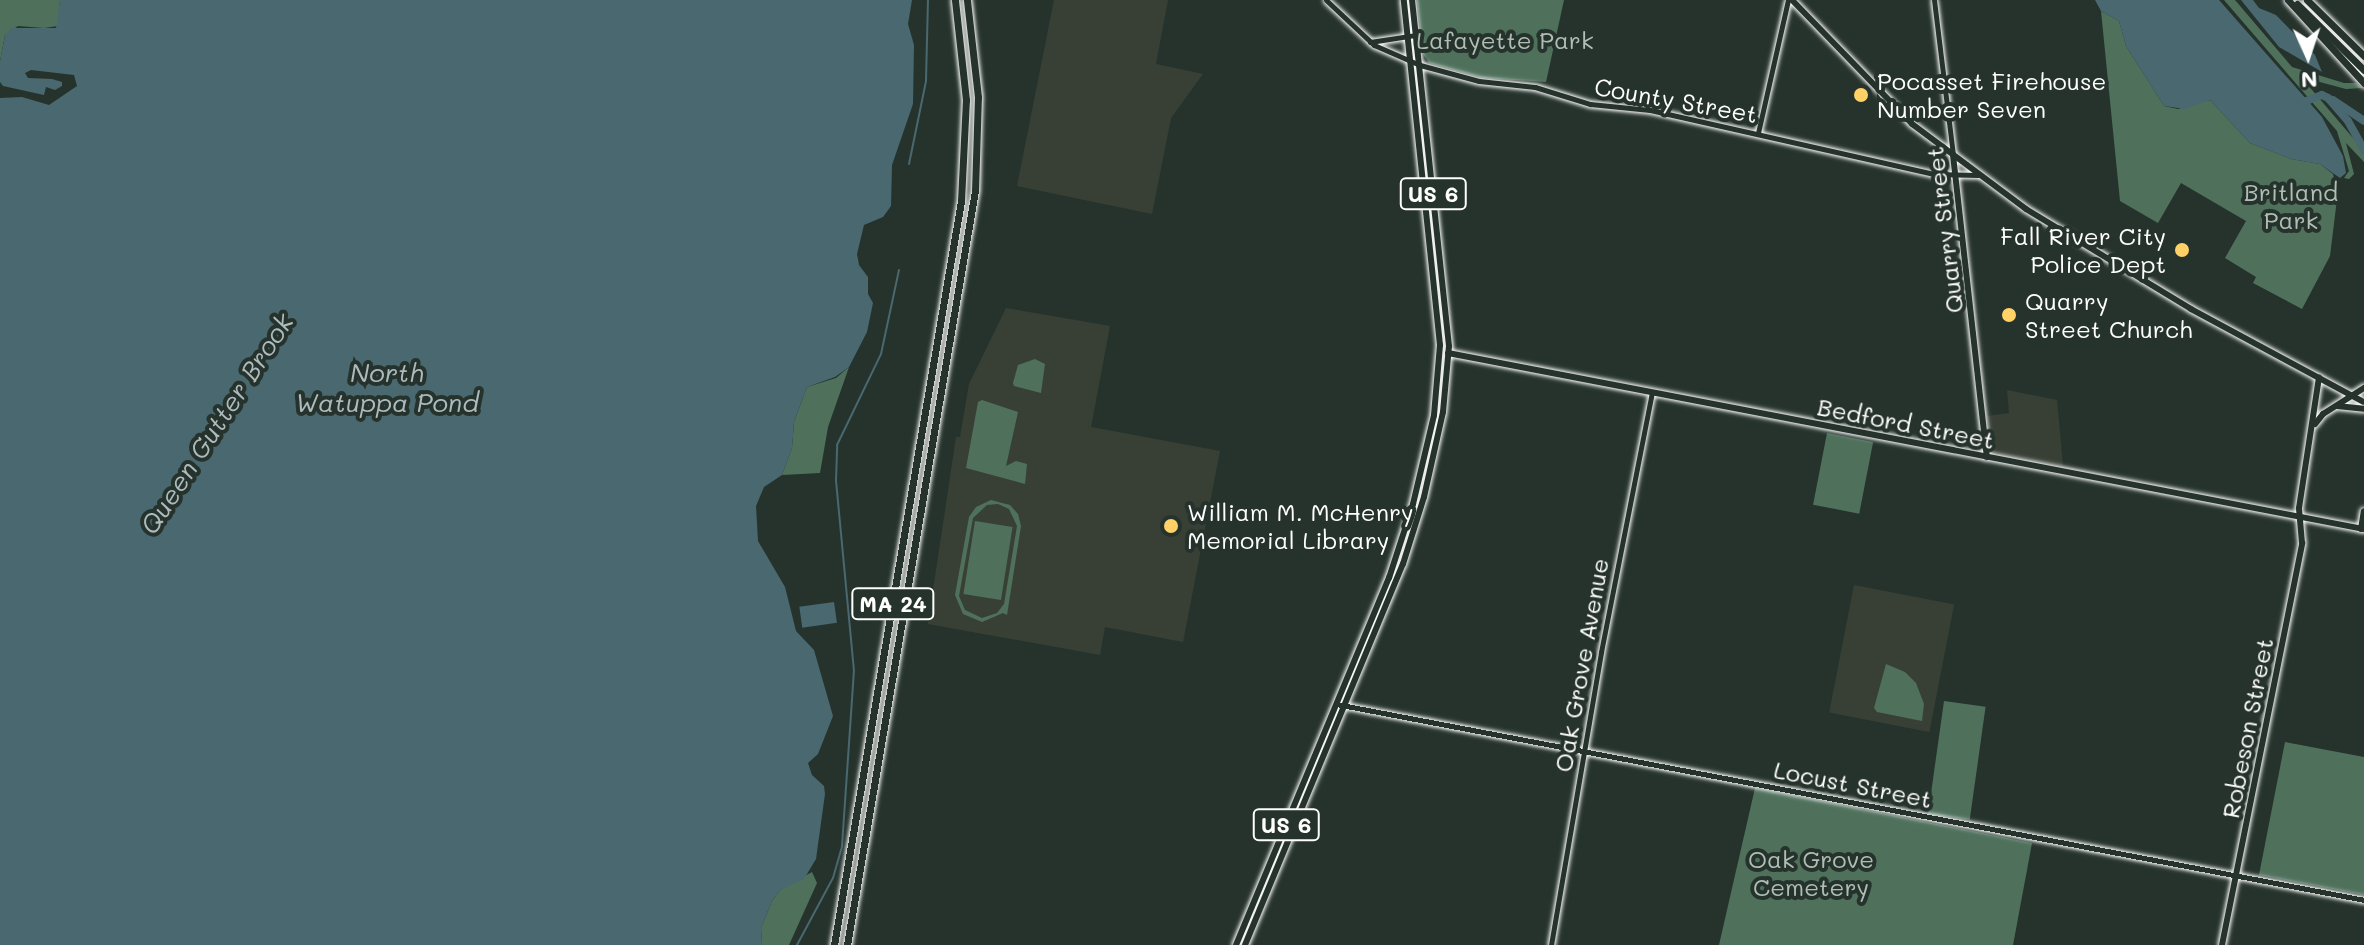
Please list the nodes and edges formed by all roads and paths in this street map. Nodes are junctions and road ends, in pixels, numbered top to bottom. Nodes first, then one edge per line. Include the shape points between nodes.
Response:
1 (955, 0) edge
2 (967, 0) edge
3 (1326, 0) edge
4 (1404, 0) edge
5 (1412, 0) edge
6 (1790, 0) edge
7 (1934, 0) edge
8 (2290, 0) edge
9 (2307, 0) edge
10 (1408, 35) junction
11 (1416, 35) junction
12 (1370, 43) junction
13 (2364, 56) edge
14 (1410, 62) junction
15 (1420, 65) junction
16 (2364, 70) edge
17 (2362, 82) edge
18 (1758, 133) junction
19 (1953, 154) junction
20 (1980, 175) junction
21 (1955, 176) junction
22 (1440, 352) junction
23 (1449, 354) junction
24 (2319, 378) junction
25 (2364, 388) edge
26 (1652, 393) junction
27 (2360, 398) edge
28 (2334, 407) junction
29 (2364, 409) edge
30 (2314, 427) junction
31 (1987, 457) junction
32 (2301, 498) junction
33 (2364, 511) edge
34 (2285, 514) junction
35 (2302, 517) junction
36 (2314, 520) junction
37 (2362, 529) edge
38 (2302, 543) junction
39 (1336, 704) junction
40 (1345, 705) junction
41 (1583, 751) junction
42 (2237, 876) junction
43 (2364, 900) edge
44 (834, 945) edge
45 (847, 945) edge
46 (1236, 945) edge
47 (1245, 945) edge
48 (1551, 945) edge
49 (2222, 945) edge

1 - 44 highway, MA 24 via 966,117 963,184
2 - 45 highway, MA 24 via 979,123 976,183
3 - 12 street, County Street
4 - 10 main road, US 6
5 - 11 main road, US 6
6 - 18 street
6 - 19 main road via 1912,124
7 - 19 street, Quarry Street
8 - 16 highway
8 - 17 highway
9 - 13 highway
10 - 11 street
10 - 12 street
10 - 14 main road, US 6
11 - 15 main road, US 6
12 - 14 street, County Street
14 - 15 street, County Street
14 - 22 main road, US 6
15 - 18 street, County Street via 1479,81 1535,87 1586,103
15 - 23 main road, US 6
18 - 21 street, County Street
19 - 20 main road
19 - 21 main road, Quarry Street
20 - 21 street, County Street
20 - 24 main road via 2060,232
21 - 31 main road, Quarry Street
22 - 23 main road, Bedford Street
22 - 39 main road, US 6 via 1431,429 1410,516
23 - 26 main road, Bedford Street
23 - 40 main road, US 6 via 1441,421 1419,514
24 - 27 main road
24 - 30 main road, Robeson Street
25 - 27 main road
26 - 31 main road, Bedford Street
26 - 41 street, Oak Grove Avenue
27 - 28 main road
28 - 29 main road
28 - 30 main road
30 - 32 main road, Robeson Street
31 - 34 main road, Bedford Street
32 - 34 main road
32 - 35 main road, Robeson Street
32 - 36 main road
33 - 37 main road
34 - 35 main road, Bedford Street
35 - 36 main road, Bedford Street
35 - 38 main road, Robeson Street
36 - 37 main road, Bedford Street
36 - 38 main road
38 - 42 main road, Robeson Street
39 - 40 street, Locust Street
39 - 46 main road, US 6
40 - 41 street, Locust Street
40 - 47 main road, US 6
41 - 42 street, Locust Street
41 - 48 street, Oak Grove Avenue
42 - 43 street, Locust Street
42 - 49 main road, Robeson Street

